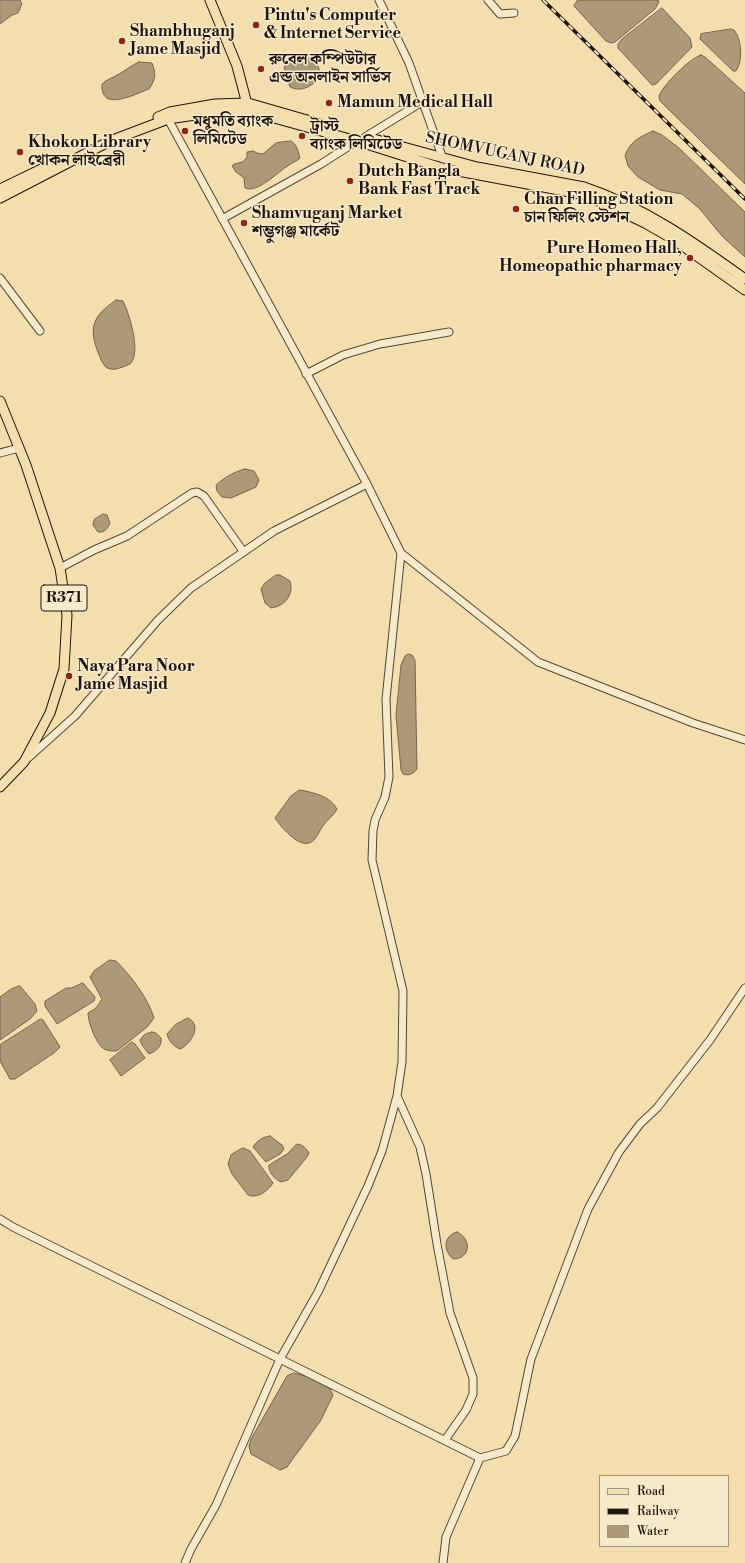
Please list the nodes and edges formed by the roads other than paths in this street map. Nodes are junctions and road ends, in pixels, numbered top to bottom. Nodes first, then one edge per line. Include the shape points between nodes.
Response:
1 (210, 0) edge
2 (379, 0) edge
3 (488, 0) edge
4 (514, 13) dead end
5 (422, 102) junction
6 (248, 107) junction
7 (168, 119) junction
8 (361, 139) junction
9 (443, 159) junction
10 (0, 195) edge
11 (222, 219) junction
12 (0, 278) edge
13 (745, 279) edge
14 (745, 290) edge
15 (40, 331) dead end
16 (449, 332) dead end
17 (306, 374) junction
18 (0, 401) edge
19 (19, 448) junction
20 (0, 453) edge
21 (367, 484) junction
22 (244, 552) junction
23 (401, 553) junction
24 (60, 568) junction
25 (745, 740) edge
26 (24, 762) junction
27 (0, 787) edge
28 (745, 988) edge
29 (397, 1096) junction
30 (0, 1219) edge
31 (280, 1360) junction
32 (445, 1440) junction
33 (480, 1458) junction
34 (186, 1563) edge
35 (443, 1563) edge

1 - 6 main road via 237,66
2 - 5 street via 409,63
3 - 4 street via 500,14
5 - 8 street
5 - 9 street
6 - 7 main road, SHOMVUGANJ ROAD
6 - 8 main road, SHOMVUGANJ ROAD
6 - 10 main road, SHOMVUGANJ ROAD via 215,104 170,112 108,137 17,181
7 - 10 main road, SHOMVUGANJ ROAD via 110,141
7 - 11 street
8 - 9 main road, SHOMVUGANJ ROAD
8 - 11 street
8 - 14 main road, SHOMVUGANJ ROAD via 442,168 586,195 673,239
9 - 13 main road, SHOMVUGANJ ROAD via 584,187 601,193 647,215 690,240
11 - 17 street
12 - 15 street
16 - 17 street via 380,344 344,355
17 - 21 street
18 - 19 main road, R371
19 - 20 street
19 - 24 main road, R371
21 - 22 street via 274,531
21 - 23 street
22 - 24 street via 204,496 197,492 127,536
22 - 26 street via 191,588 163,615 75,716
23 - 25 street via 538,662 693,723
23 - 29 street via 386,699 389,777 385,797 375,820 372,841 372,860 403,991 402,1062
24 - 26 main road, R371 via 67,615 64,669 50,713
26 - 27 main road, R371
28 - 33 street via 710,1040 619,1152 588,1209 531,1359 515,1436 506,1451
29 - 31 street via 382,1152 368,1186 318,1292
29 - 32 street via 420,1147 450,1314 473,1378 473,1394 466,1410
30 - 31 street
31 - 32 street
31 - 34 street via 216,1505
32 - 33 street
33 - 35 street via 446,1537

